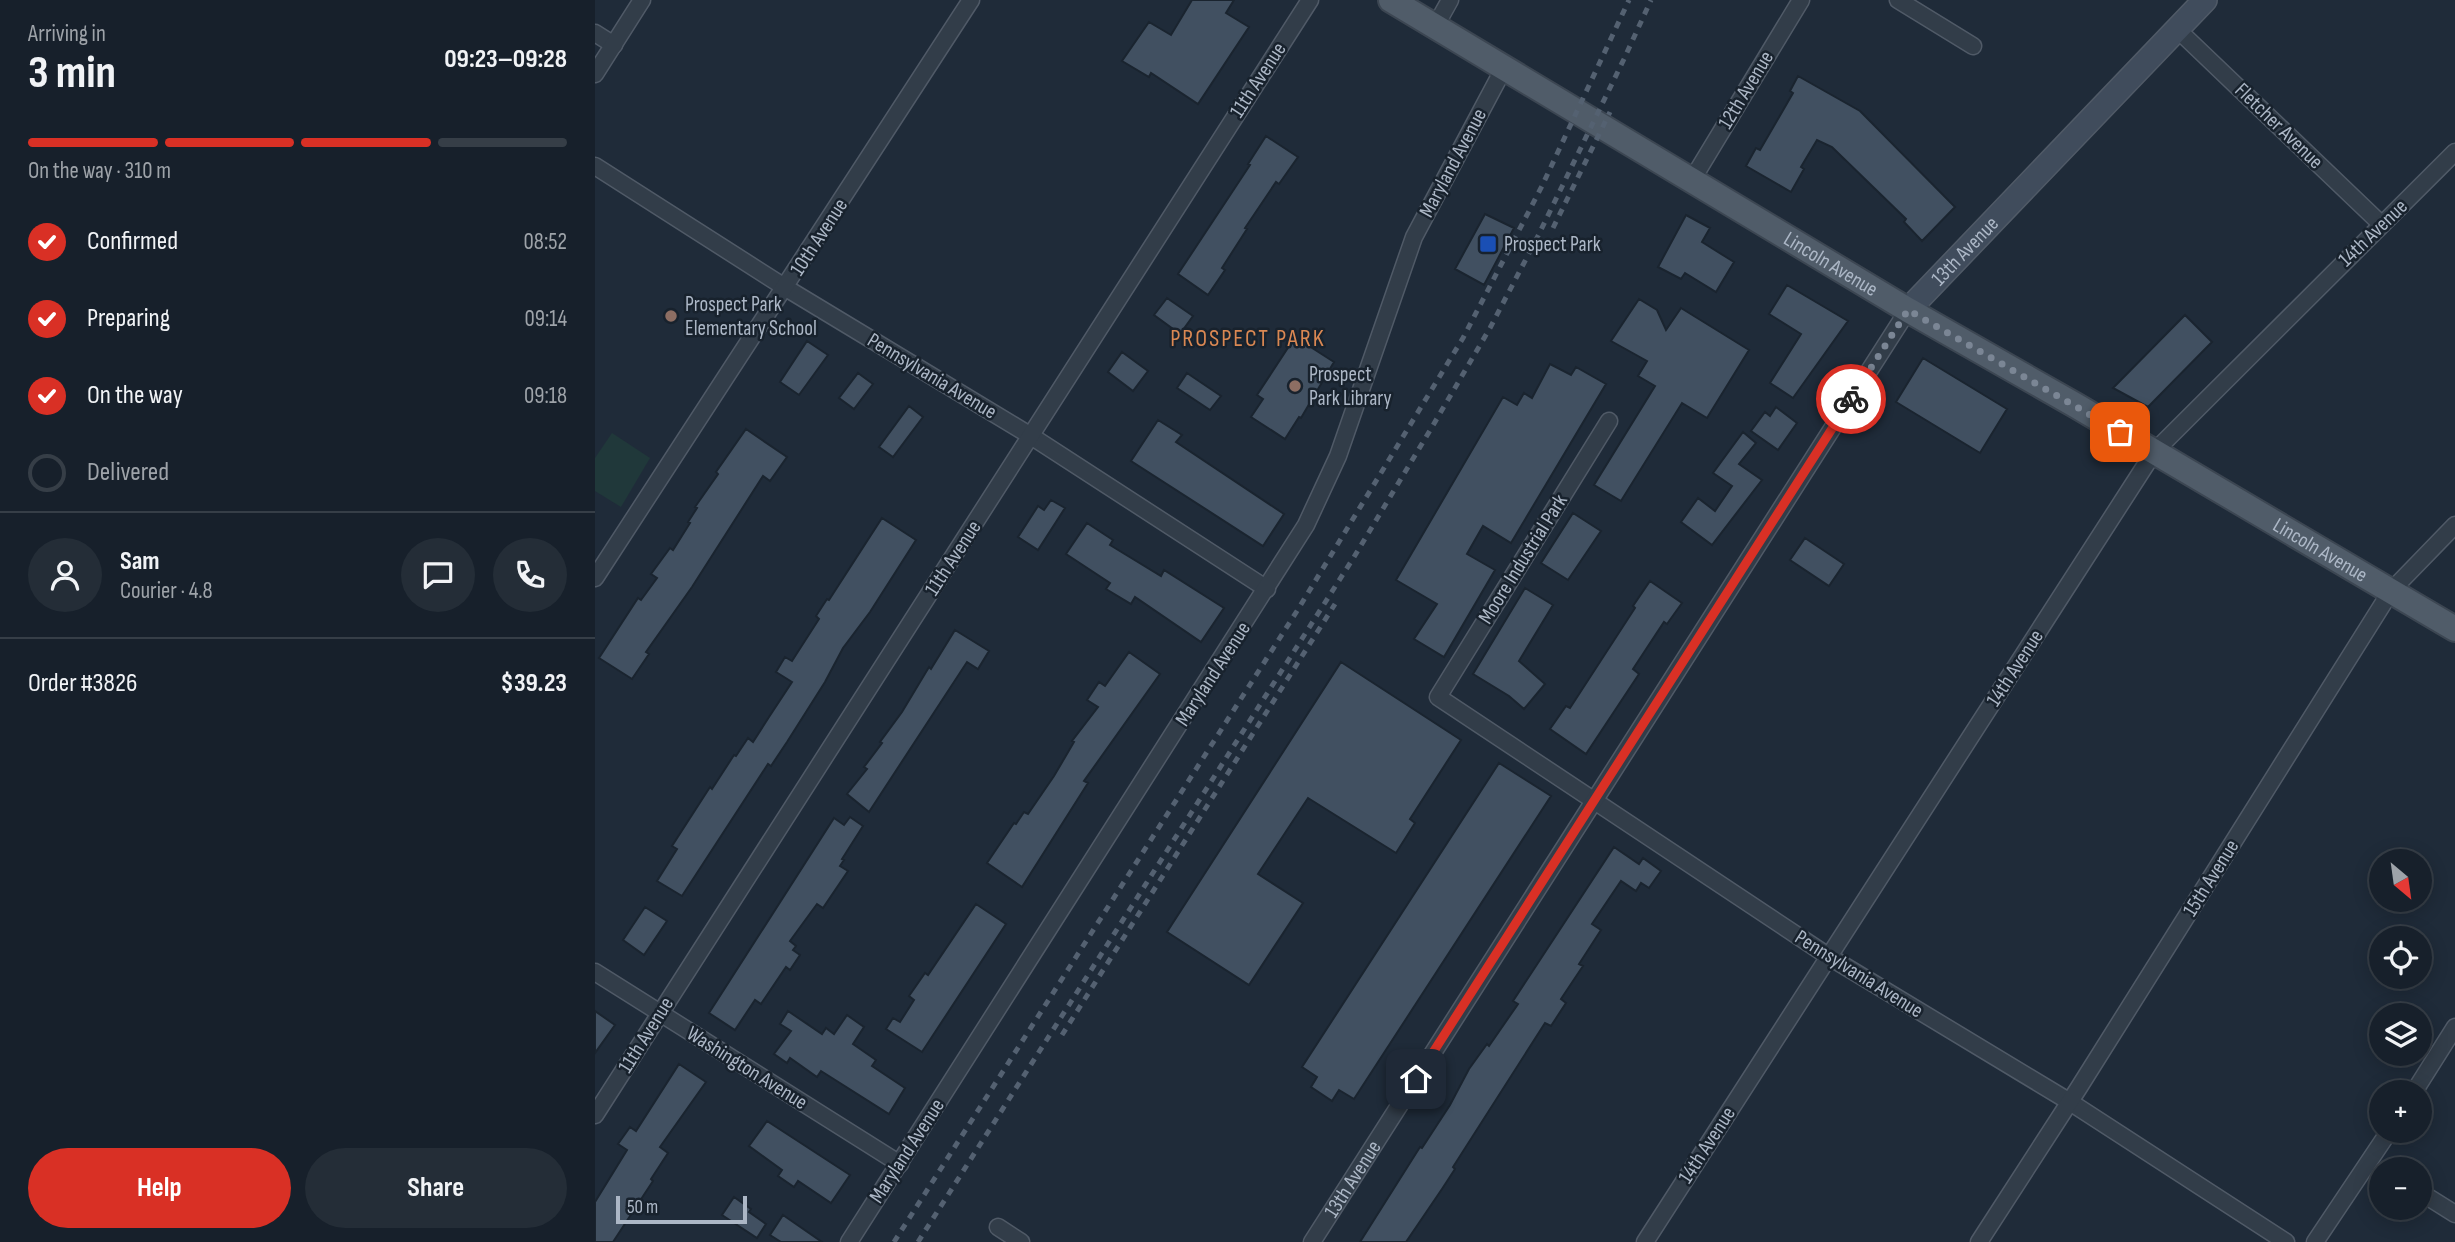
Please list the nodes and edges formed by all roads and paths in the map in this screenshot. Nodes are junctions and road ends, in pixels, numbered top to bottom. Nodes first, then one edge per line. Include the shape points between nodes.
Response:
1 (642, 0) edge
2 (971, 0) edge
3 (1310, 0) edge
4 (1391, 0) edge
5 (1450, 0) edge
6 (1801, 0) edge
7 (1898, 0) edge
8 (2205, 0) edge
9 (1435, 27) junction
10 (2177, 29) junction
11 (595, 33) edge
12 (614, 45) junction
13 (1973, 47) dead end
14 (1504, 68) junction
15 (595, 74) edge
16 (2455, 152) edge
17 (595, 166) edge
18 (1692, 180) junction
19 (2381, 224) junction
20 (786, 288) junction
21 (1908, 310) junction
22 (1609, 421) dead end
23 (1031, 436) junction
24 (2154, 452) junction
25 (2455, 525) edge
26 (595, 578) edge
27 (1267, 589) junction
28 (2391, 591) junction
29 (2455, 629) edge
30 (1438, 697) joint
31 (1593, 802) junction
32 (1828, 956) junction
33 (595, 972) edge
34 (660, 1013) junction
35 (2455, 1027) edge
36 (2422, 1080) edge
37 (2070, 1102) junction
38 (595, 1115) edge
39 (899, 1164) junction
40 (2369, 1176) edge
41 (2432, 1200) edge
42 (2455, 1214) edge
43 (998, 1227) dead end
44 (849, 1242) edge
45 (1021, 1242) edge
46 (1312, 1242) edge
47 (1645, 1242) edge
48 (1979, 1242) edge
49 (2286, 1242) edge
50 (2315, 1242) edge

1 - 12 street
2 - 20 street, 10th Avenue
3 - 23 street, 11th Avenue
4 - 9 main road, Lincoln Avenue
5 - 9 street
6 - 18 street, 12th Avenue
7 - 13 street
8 - 10 street, 13th Avenue
9 - 14 main road, Lincoln Avenue
10 - 19 street, Fletcher Avenue
10 - 21 street, 13th Avenue
11 - 12 street
12 - 15 street
14 - 18 main road, Lincoln Avenue
14 - 27 street, Maryland Avenue via 1414,237 1338,456 1306,525
16 - 19 street, 14th Avenue
17 - 20 street, Pennsylvania Avenue
18 - 21 main road, Lincoln Avenue
19 - 24 street, 14th Avenue
20 - 23 street, Pennsylvania Avenue
20 - 26 street, 10th Avenue
21 - 24 main road, Lincoln Avenue
21 - 31 street, 13th Avenue
22 - 30 street, Moore Industrial Park
23 - 27 street, Pennsylvania Avenue
23 - 34 street, 11th Avenue
24 - 28 main road, Lincoln Avenue
24 - 32 street, 14th Avenue
25 - 28 street, 15th Avenue
27 - 39 street, Maryland Avenue
28 - 29 main road, Lincoln Avenue
28 - 37 street, 15th Avenue
30 - 31 street, Pennsylvania Avenue
31 - 32 street, Pennsylvania Avenue
31 - 46 street, 13th Avenue
32 - 37 street, Pennsylvania Avenue
32 - 47 street, 14th Avenue
33 - 34 street, Washington Avenue
34 - 38 street, 11th Avenue
34 - 39 street, Washington Avenue
35 - 36 street
37 - 48 street, 15th Avenue
37 - 49 street, Pennsylvania Avenue
39 - 44 street, Maryland Avenue
40 - 50 street
41 - 42 street
43 - 45 street

